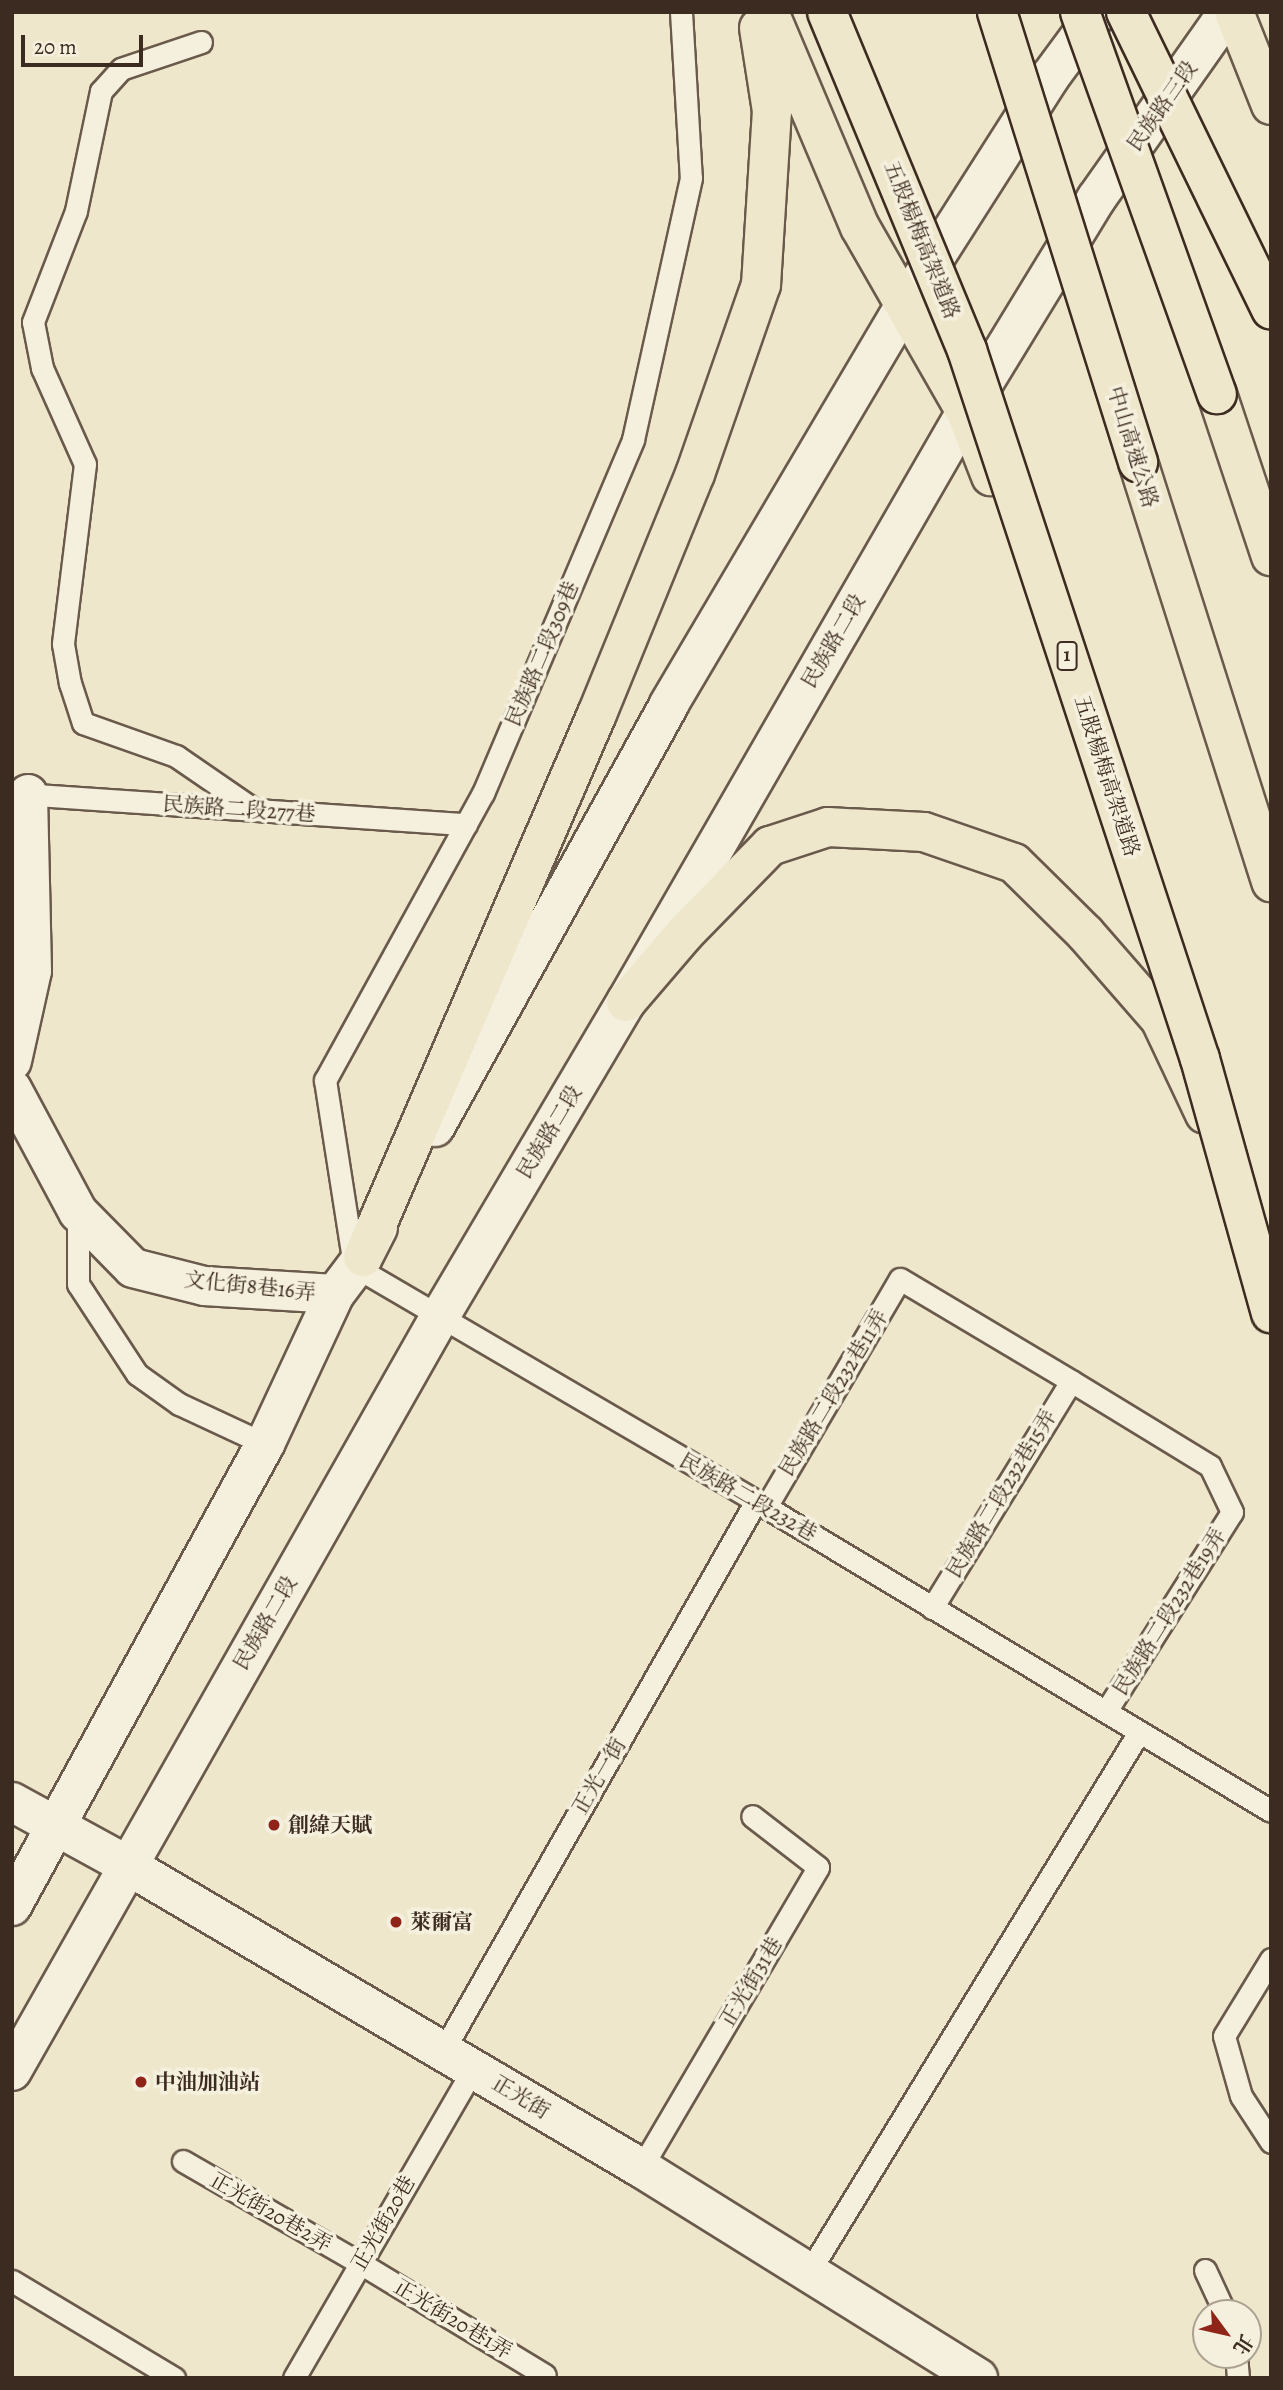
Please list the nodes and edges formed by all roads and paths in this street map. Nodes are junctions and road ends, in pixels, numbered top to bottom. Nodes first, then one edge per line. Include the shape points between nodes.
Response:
1 (681, 12) edge
2 (756, 12) edge
3 (769, 12) edge
4 (827, 12) edge
5 (997, 12) edge
6 (1080, 12) edge
7 (1097, 12) edge
8 (1126, 12) edge
9 (1228, 12) edge
10 (1234, 12) edge
11 (201, 42) dead end
12 (1271, 105) edge
13 (1097, 200) joint
14 (906, 303) junction
15 (1271, 309) edge
16 (966, 412) junction
17 (1271, 556) edge
18 (20, 794) edge
19 (253, 810) junction
20 (466, 824) junction
21 (1271, 881) edge
22 (626, 1002) junction
23 (12, 1061) edge
24 (12, 1088) edge
25 (1210, 1125) junction
26 (78, 1212) junction
27 (351, 1273) junction
28 (1271, 1277) edge
29 (1271, 1313) edge
30 (439, 1318) junction
31 (1070, 1381) junction
32 (265, 1444) junction
33 (761, 1504) junction
34 (932, 1608) junction
35 (1106, 1711) junction
36 (1139, 1732) junction
37 (12, 1802) edge
38 (1271, 1811) edge
39 (752, 1816) dead end
40 (56, 1829) junction
41 (127, 1865) junction
42 (12, 1906) edge
43 (1271, 1959) edge
44 (458, 2060) junction
45 (12, 2071) edge
46 (1271, 2142) edge
47 (183, 2161) dead end
48 (641, 2168) junction
49 (360, 2263) junction
50 (1205, 2270) dead end
51 (809, 2272) junction
52 (12, 2281) edge
53 (1218, 2299) edge
54 (545, 2375) dead end
55 (174, 2378) edge
56 (294, 2378) edge
57 (978, 2378) edge

1 - 20 lane, 民族路二段309巷 via 691,178 633,440
2 - 27 highway via 772,111 761,285 695,474 602,701
3 - 14 highway via 860,227 883,272
4 - 29 highway, 五股楊梅高架道路 / 1, bridge via 967,349 1200,1059
5 - 21 highway, 中山高速公路, bridge
6 - 17 highway, bridge
7 - 14 main road via 1050,77
8 - 15 highway, bridge
9 - 13 main road, 民族路三段
10 - 12 highway
11 - 19 lane via 121,69 101,91 76,211 33,322 42,368 85,464 63,644 83,723 176,757
13 - 16 main road, 民族路二段
14 - 16 highway
14 - 27 main road via 669,704
16 - 22 main road, 民族路二段
16 - 25 highway via 1012,528
18 - 19 lane, 民族路二段277巷
18 - 23 main road via 32,971
19 - 20 lane, 民族路二段277巷
20 - 27 lane, 民族路二段309巷 via 325,1080
22 - 25 highway via 770,846 828,827 924,832 1014,863 1085,933 1160,1019
22 - 30 main road, 民族路二段
24 - 26 main road, 文化街8巷16弄
25 - 28 highway
26 - 27 main road, 文化街8巷16弄 via 133,1268 204,1286
26 - 32 lane via 78,1284 138,1374 179,1404
27 - 30 lane, 民族路二段232巷
27 - 32 main road
30 - 33 lane, 民族路二段232巷
30 - 41 main road, 民族路二段
31 - 33 lane, 民族路二段232巷11弄 via 900,1279
31 - 34 lane, 民族路二段232巷15弄
31 - 35 lane, 民族路二段232巷19弄 via 1210,1466 1232,1512
32 - 40 main road
33 - 34 lane, 民族路二段232巷
33 - 44 lane, 正光一街
34 - 35 lane, 民族路二段232巷
35 - 36 lane, 民族路二段232巷
36 - 38 lane, 民族路二段232巷
36 - 51 lane
37 - 40 main road, 正光街
39 - 48 lane, 正光街31巷 via 818,1867
40 - 41 main road, 正光街
40 - 42 main road
41 - 44 main road, 正光街
41 - 45 main road, 民族路二段
43 - 46 lane via 1224,2036 1241,2096
44 - 48 main road, 正光街
44 - 49 lane, 正光街20巷
47 - 49 lane, 正光街20巷2弄
48 - 51 main road, 正光街
49 - 54 lane, 正光街20巷1弄
49 - 56 lane, 正光街20巷
50 - 53 lane
51 - 57 main road, 正光街
52 - 55 lane

